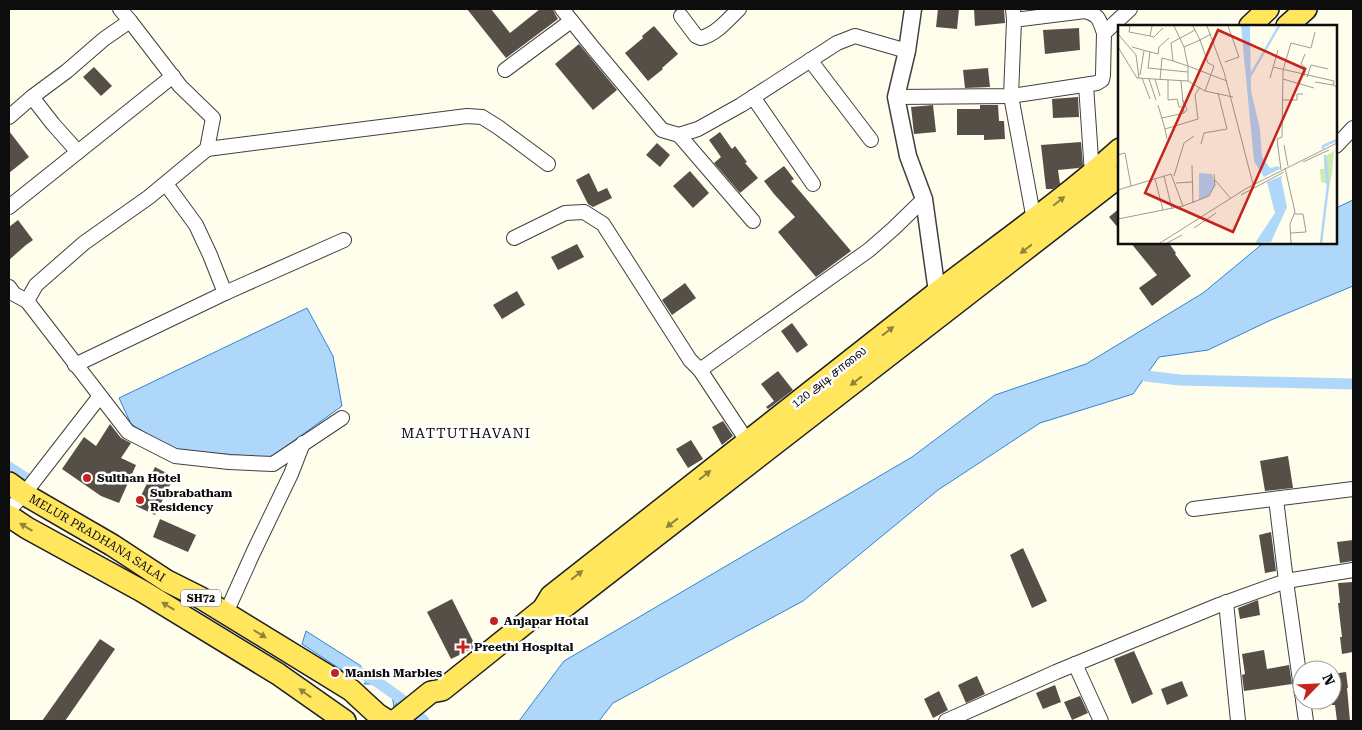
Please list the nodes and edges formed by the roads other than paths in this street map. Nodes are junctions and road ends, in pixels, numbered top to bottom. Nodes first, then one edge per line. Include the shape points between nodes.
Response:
1 (120, 9) edge
2 (562, 9) edge
3 (739, 9) edge
4 (913, 9) edge
5 (1130, 9) edge
6 (1268, 9) edge
7 (1306, 9) edge
8 (682, 11) edge
9 (1014, 14) edge
10 (130, 20) junction
11 (571, 21) junction
12 (1251, 25) edge
13 (1288, 25) edge
14 (1104, 33) junction
15 (907, 51) junction
16 (810, 60) junction
17 (505, 70) dead end
18 (172, 76) junction
19 (1086, 85) junction
20 (1011, 96) junction
21 (32, 97) junction
22 (753, 97) junction
23 (896, 97) junction
24 (9, 118) edge
25 (1353, 128) edge
26 (679, 135) junction
27 (871, 140) dead end
28 (1337, 145) edge
29 (207, 149) junction
30 (1118, 151) edge
31 (78, 152) junction
32 (548, 164) dead end
33 (1092, 174) junction
34 (1118, 178) edge
35 (166, 184) junction
36 (813, 184) dead end
37 (924, 199) junction
38 (9, 207) edge
39 (1034, 220) junction
40 (753, 221) dead end
41 (514, 238) dead end
42 (344, 240) dead end
43 (9, 287) edge
44 (937, 292) junction
45 (224, 294) junction
46 (27, 301) junction
47 (944, 313) junction
48 (75, 365) junction
49 (700, 370) junction
50 (100, 396) junction
51 (342, 418) dead end
52 (747, 441) junction
53 (303, 444) junction
54 (16, 488) edge
55 (1353, 489) edge
56 (1276, 499) junction
57 (1193, 509) dead end
58 (9, 510) edge
59 (9, 516) edge
60 (1353, 570) edge
61 (1286, 581) junction
62 (1226, 602) junction
63 (543, 609) junction
64 (226, 613) junction
65 (1297, 660) edge
66 (1075, 664) junction
67 (414, 714) edge
68 (345, 721) edge
69 (388, 721) edge
70 (946, 721) edge
71 (1101, 721) edge
72 (1238, 721) edge

1 - 10 street
2 - 11 street
3 - 8 street via 722,26 700,38
4 - 15 street
5 - 14 street
6 - 12 main road
7 - 13 main road
9 - 14 street via 1085,11 1100,19
9 - 20 street
10 - 18 street
10 - 21 street
11 - 17 street
11 - 26 street via 662,130
14 - 19 street via 1102,80
15 - 16 street via 855,36
15 - 23 street
16 - 22 street
16 - 27 street
18 - 29 street via 214,118
18 - 31 street
19 - 20 street
19 - 33 street
20 - 23 street
20 - 39 street
21 - 24 street
21 - 31 street
22 - 26 street via 698,129
22 - 36 street
23 - 37 street via 908,156
25 - 28 street
26 - 40 street
29 - 32 street via 467,116 482,117
29 - 35 street
30 - 33 main road, 120 அடி சாலை
31 - 38 street
39 -> 33 main road, 120 அடி சாலை
34 -> 47 main road, 120 அடி சாலை
35 - 45 street via 196,225
35 - 46 street via 84,244 36,285
37 - 44 street
37 - 49 street via 869,250
39 - 44 main road, 120 அடி சாலை
41 - 49 street via 565,213 584,212 603,224 690,360
42 - 45 street
43 - 46 street
44 - 47 street
52 -> 44 main road, 120 அடி சாலை
45 - 48 street
46 - 48 street
47 -> 63 main road, 120 அடி சாலை via 563,608
48 - 50 street
49 - 52 street
50 - 53 street via 128,432 175,456 273,464
50 - 54 street
51 - 53 street
63 -> 52 main road, 120 அடி சாலை via 551,596
53 - 64 street
54 - 58 street
54 - 64 main road, MELUR PRADHANA SALAI / SH72 via 167,581
55 - 56 street
56 - 57 street
56 - 61 street
68 -> 59 main road, MELUR PRADHANA SALAI / SH72 via 278,674 142,590
60 - 61 street
61 - 62 street
61 - 65 street
62 - 66 street
62 - 72 street
63 - 67 main road, 120 அடி சாலை via 442,690 431,692
64 -> 69 main road, MELUR PRADHANA SALAI / SH72 via 351,690
66 - 70 street
66 - 71 street

